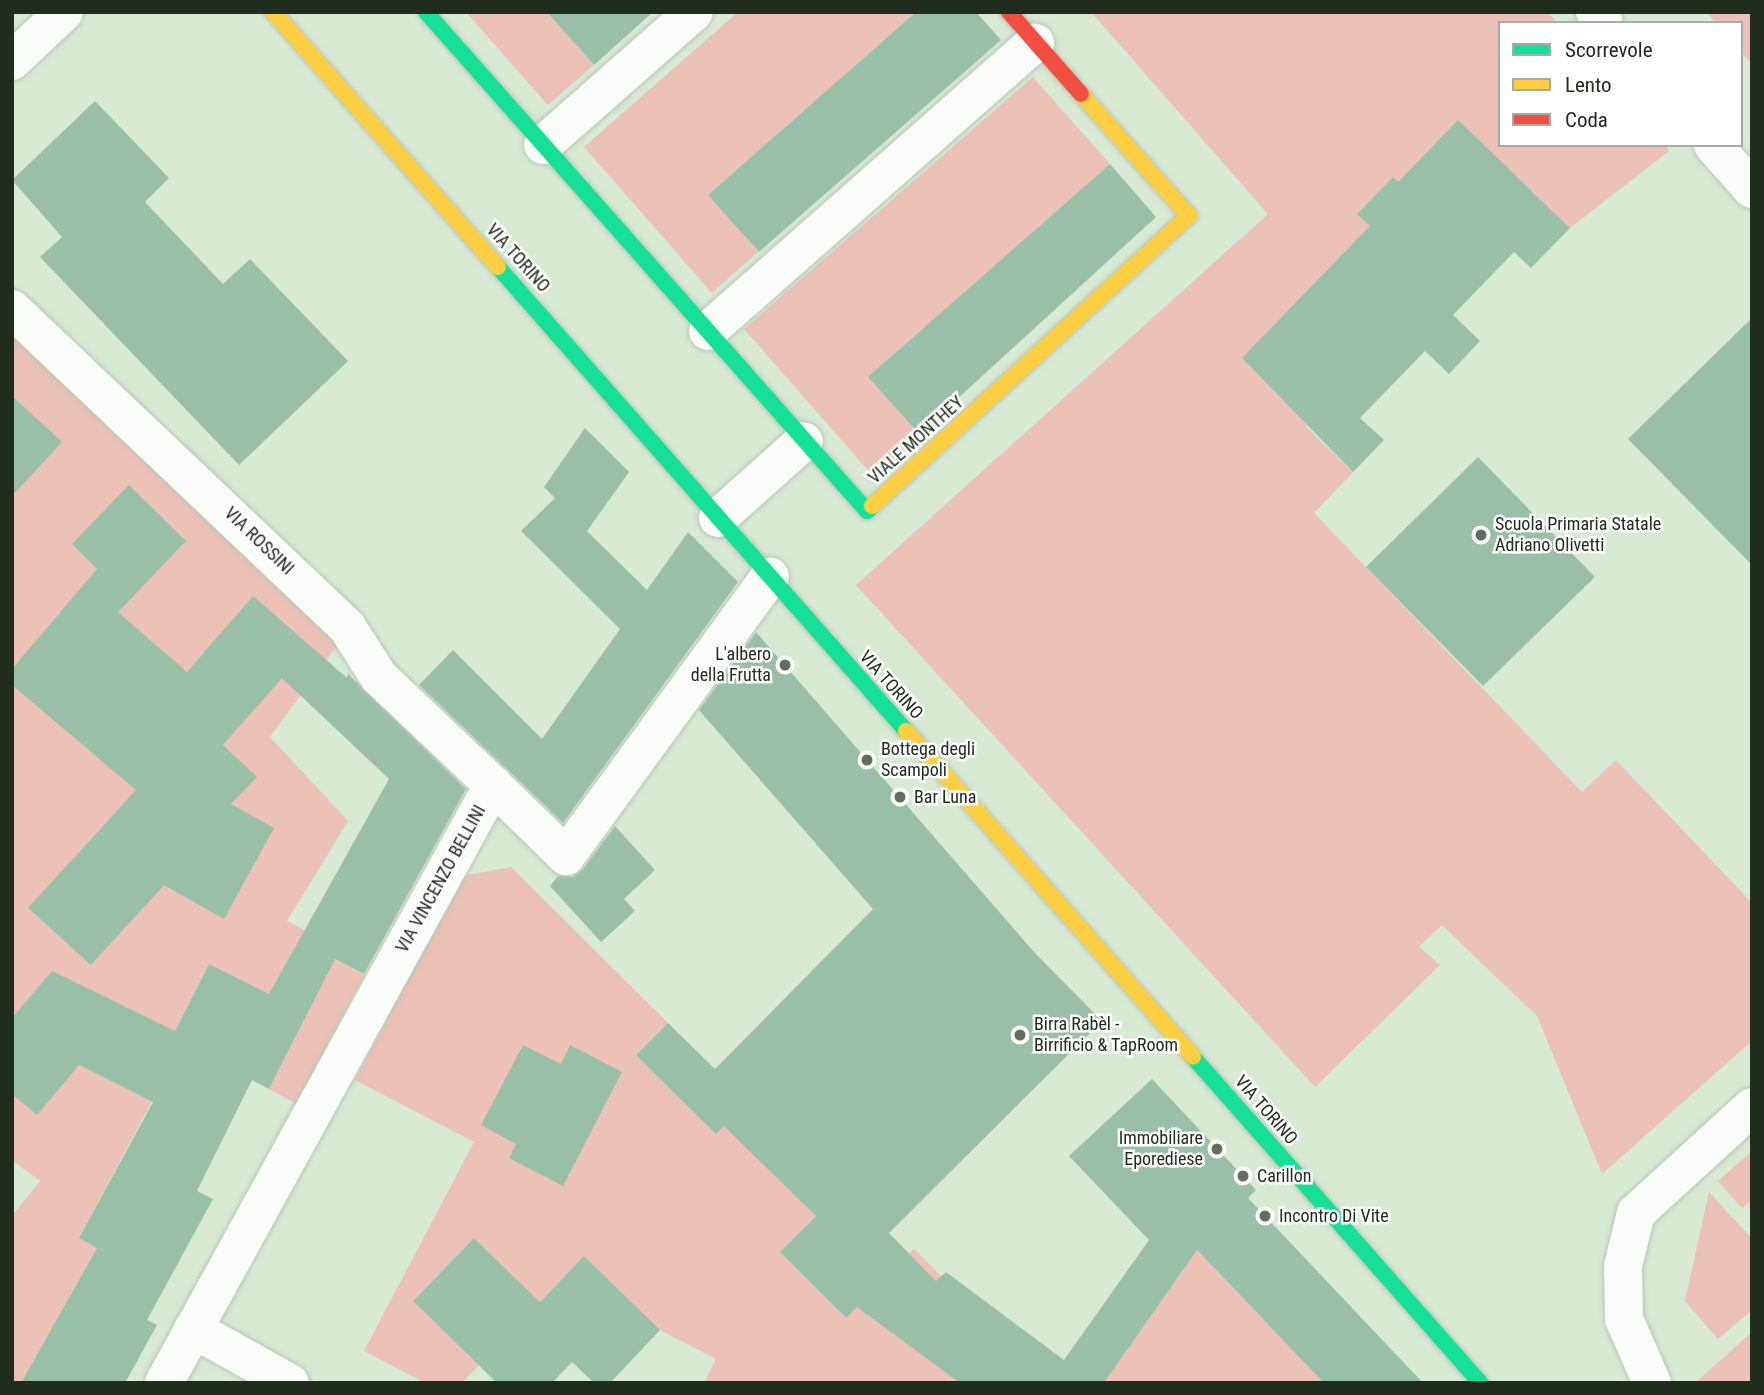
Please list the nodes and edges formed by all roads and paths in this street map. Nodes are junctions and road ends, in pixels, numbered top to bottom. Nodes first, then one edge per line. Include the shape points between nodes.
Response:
1 (64, 12) edge
2 (273, 12) edge
3 (426, 12) edge
4 (694, 12) edge
5 (1009, 12) edge
6 (1035, 43) junction
7 (12, 61) edge
8 (543, 145) junction
9 (1715, 147) edge
10 (1752, 189) edge
11 (12, 309) edge
12 (708, 331) junction
13 (804, 441) junction
14 (718, 518) junction
15 (770, 576) junction
16 (493, 785) junction
17 (1752, 1107) edge
18 (193, 1329) junction
19 (164, 1383) edge
20 (290, 1383) edge
21 (1480, 1383) edge
22 (1652, 1383) edge

1 - 7 street
2 - 14 street, VIA TORINO
3 - 8 street, VIALE MONTHEY
4 - 8 street
5 - 6 street, VIALE MONTHEY
6 - 12 street
6 - 13 street, VIALE MONTHEY via 1189,216 867,511
8 - 12 street, VIALE MONTHEY
9 - 10 street
11 - 16 street, VIA ROSSINI via 347,626 379,677
12 - 13 street, VIALE MONTHEY
13 - 14 street
14 - 15 street, VIA TORINO
15 - 16 street, VIA VINCENZO BELLINI via 566,856
15 - 21 street, VIA TORINO
16 - 18 street, VIA VINCENZO BELLINI
17 - 22 street via 1636,1213 1623,1266 1624,1319
18 - 19 street, VIA VINCENZO BELLINI
18 - 20 street

